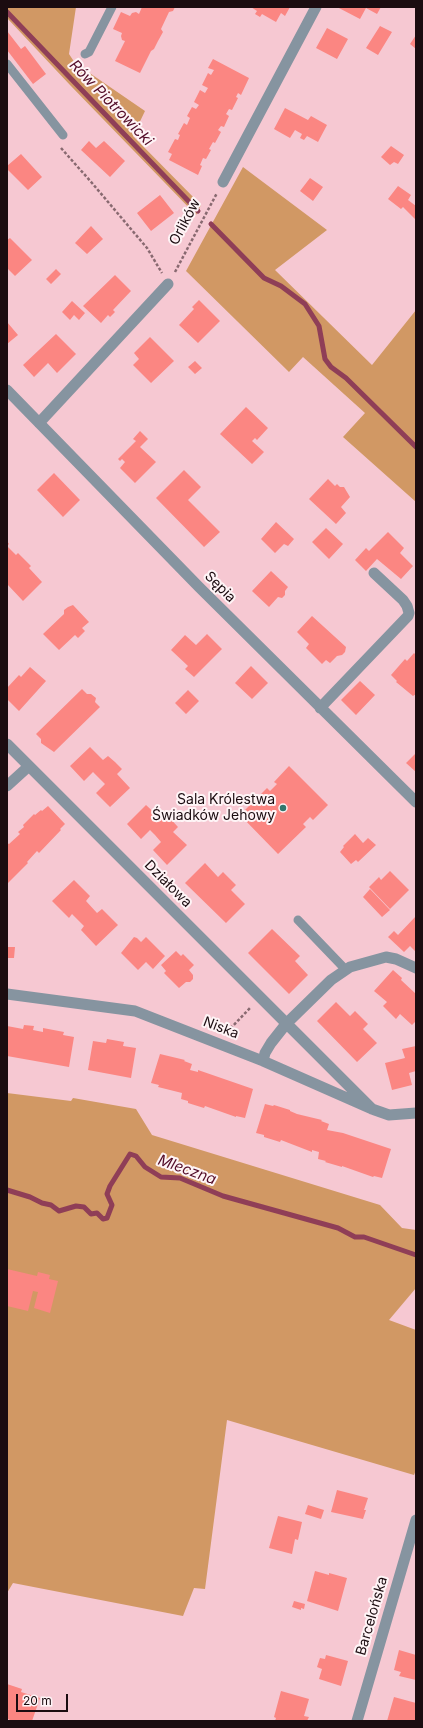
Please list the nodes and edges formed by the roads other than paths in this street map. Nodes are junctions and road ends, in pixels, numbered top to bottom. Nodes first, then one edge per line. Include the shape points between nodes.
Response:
1 (112, 7) edge
2 (316, 7) edge
3 (84, 54) dead end
4 (7, 64) edge
5 (63, 135) dead end
6 (223, 182) road end
7 (168, 284) road end
8 (7, 390) edge
9 (39, 423) junction
10 (374, 573) dead end
11 (320, 708) junction
12 (7, 744) edge
13 (28, 766) junction
14 (7, 786) edge
15 (416, 802) edge
16 (298, 920) dead end
17 (416, 968) edge
18 (346, 970) junction
19 (7, 994) edge
20 (286, 1024) junction
21 (263, 1061) junction
22 (372, 1109) junction
23 (416, 1113) edge
24 (416, 1520) edge
25 (357, 1721) edge

1 - 3 lane via 89,52
2 - 6 street
4 - 5 lane
7 - 9 street
8 - 9 street, Sępia
9 - 11 street, Sępia
10 - 11 street via 403,600 407,606 408,616
11 - 15 street, Sępia
12 - 13 street, Działowa
13 - 14 street
13 - 20 street, Działowa
16 - 18 lane
17 - 18 street via 386,957
18 - 20 street via 331,980
19 - 21 street, Niska via 135,1011
20 - 21 street via 265,1052
20 - 22 street, Działowa
21 - 22 street, Niska
22 - 23 street, Niska via 389,1115
24 - 25 street, Barcelońska

